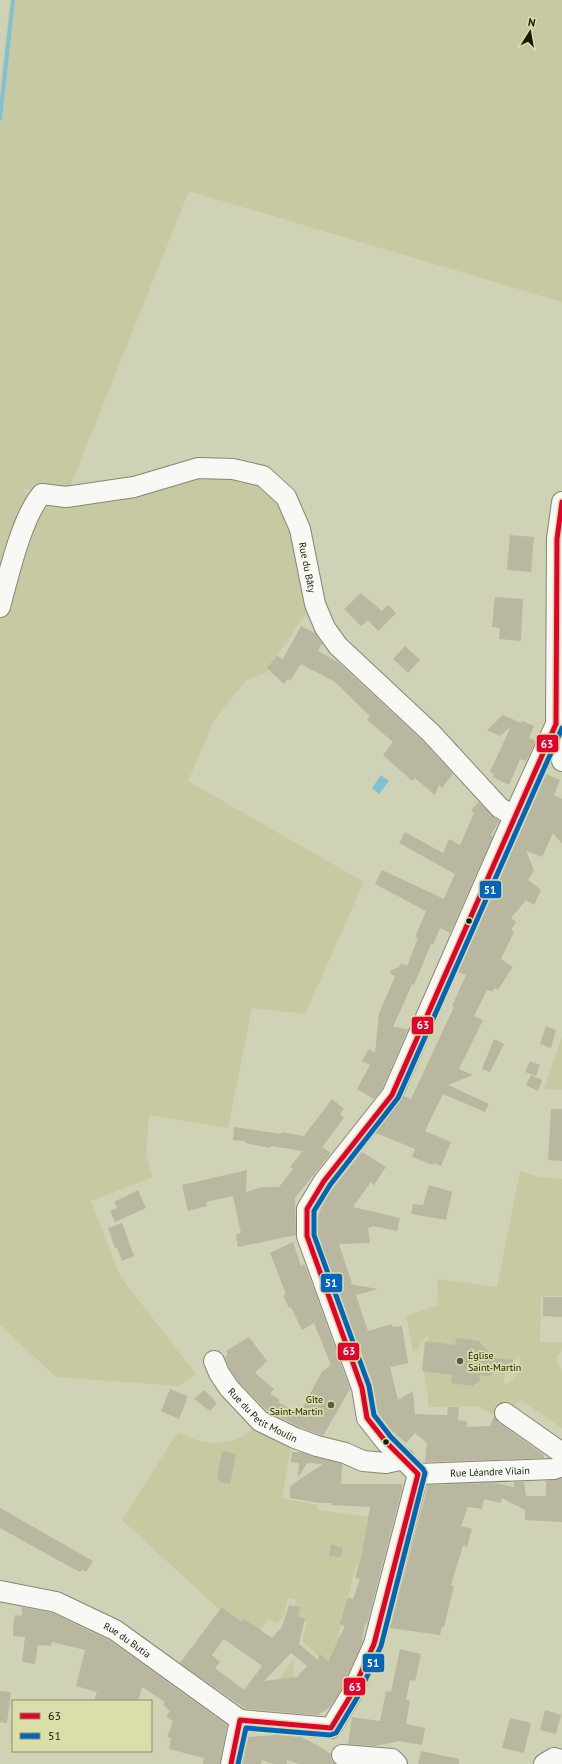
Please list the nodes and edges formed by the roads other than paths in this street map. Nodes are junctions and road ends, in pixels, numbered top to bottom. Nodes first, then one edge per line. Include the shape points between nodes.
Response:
1 (562, 502) edge
2 (0, 606) edge
3 (556, 724) junction
4 (562, 761) edge
5 (514, 816) junction
6 (214, 1361) dead end
7 (505, 1413) dead end
8 (562, 1453) edge
9 (404, 1459) junction
10 (562, 1466) edge
11 (418, 1474) junction
12 (0, 1591) edge
13 (240, 1720) junction
14 (331, 1728) junction
15 (342, 1760) edge
16 (562, 1760) edge
17 (231, 1764) edge
18 (397, 1764) edge
19 (544, 1764) edge

1 - 3 street via 557,539
2 - 5 street, Rue du Bâty via 22,533 34,503 42,494 66,497 134,487 198,468 233,469 264,476 286,497 300,529 316,604 325,628 338,646 431,733 500,808
3 - 4 street
3 - 5 street
5 - 9 street via 392,1095 324,1181 307,1209 306,1236 362,1388 367,1418
6 - 9 street, Rue du Petit Moulin via 229,1388 260,1421 295,1438 363,1461 386,1462
7 - 8 street
9 - 11 street
10 - 11 street, Rue Léandre Vilain via 554,1469
11 - 14 street via 374,1644 351,1695
12 - 13 street, Rue du Butia via 56,1602 115,1630
13 - 14 street
13 - 17 street
14 - 15 street
15 - 18 street via 392,1759
16 - 19 street via 554,1758

